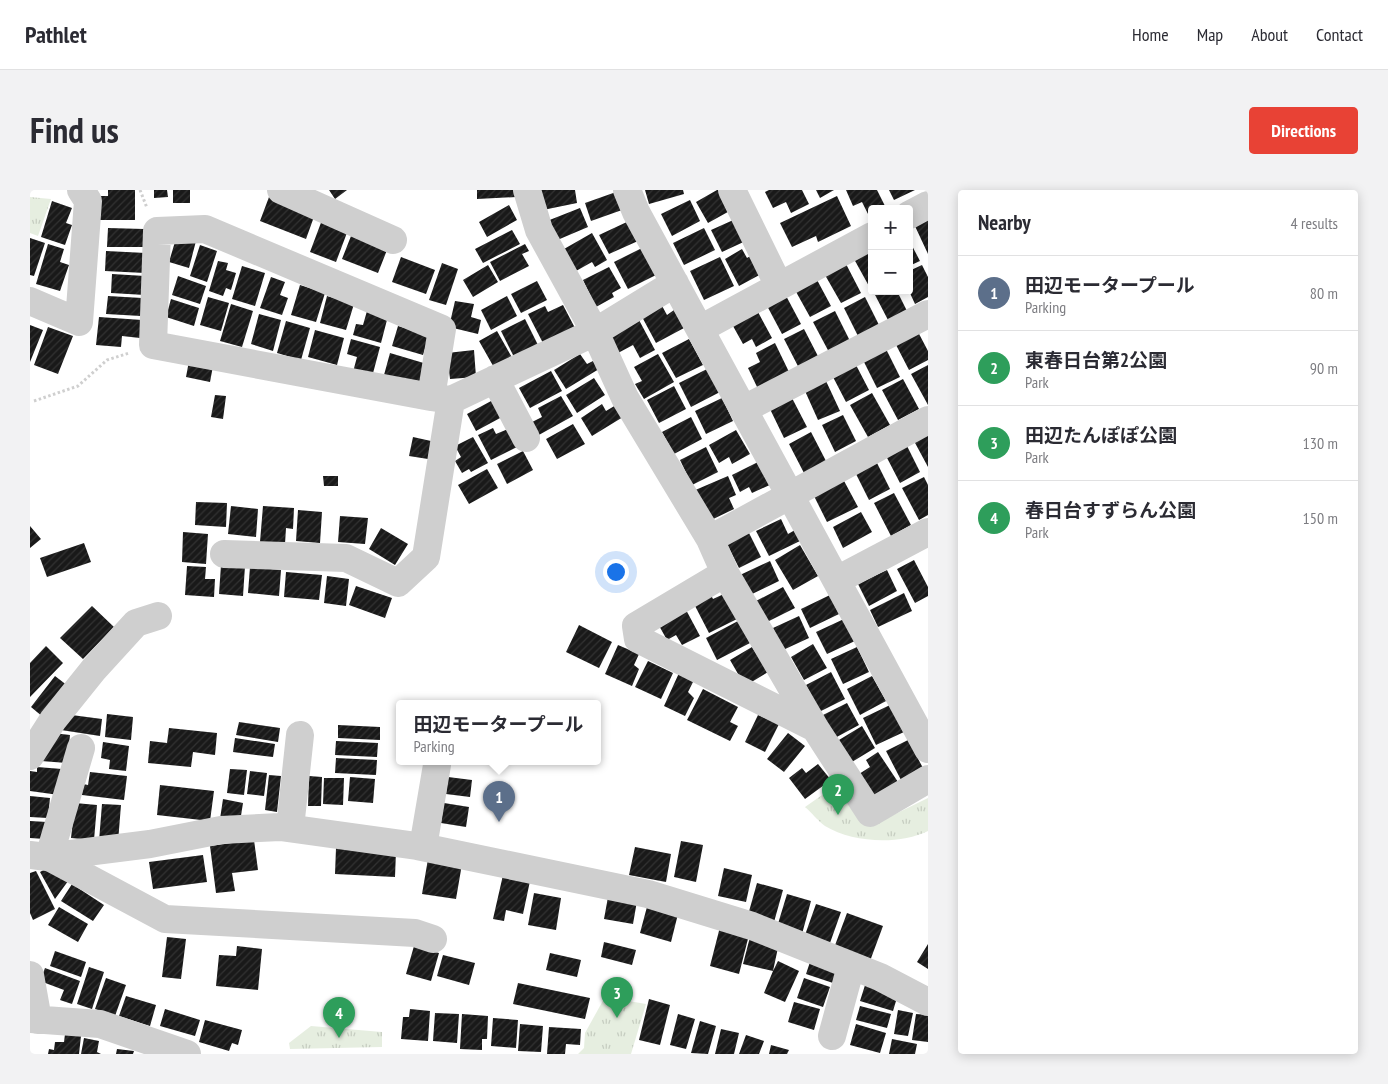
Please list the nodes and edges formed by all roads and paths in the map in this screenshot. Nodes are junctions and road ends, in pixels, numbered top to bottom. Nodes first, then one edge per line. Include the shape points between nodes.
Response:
1 (81, 190) edge
2 (281, 190) edge
3 (527, 190) edge
4 (627, 190) edge
5 (738, 192) edge
6 (928, 205) edge
7 (913, 213) edge
8 (868, 238) edge
9 (394, 240) dead end
10 (675, 283) junction
11 (779, 286) junction
12 (30, 301) edge
13 (928, 314) edge
14 (700, 329) junction
15 (595, 332) junction
16 (153, 345) junction
17 (495, 380) junction
18 (441, 398) junction
19 (34, 401) dead end
20 (744, 409) junction
21 (928, 420) edge
22 (526, 438) dead end
23 (790, 496) junction
24 (928, 532) edge
25 (710, 539) junction
26 (224, 554) dead end
27 (725, 573) junction
28 (836, 580) junction
29 (158, 616) dead end
30 (815, 728) junction
31 (300, 735) dead end
32 (81, 748) dead end
33 (928, 749) edge
34 (30, 756) edge
35 (436, 765) dead end
36 (928, 779) edge
37 (290, 828) junction
38 (423, 847) junction
39 (40, 856) edge
40 (433, 939) dead end
41 (851, 966) junction
42 (30, 975) edge
43 (928, 1002) edge
44 (34, 1020) edge
45 (832, 1036) dead end
46 (187, 1054) edge

1 - 12 street via 88,201 79,322
2 - 9 street
3 - 15 street via 539,230
4 - 10 street
5 - 11 street
6 - 7 street
8 - 11 street
10 - 14 street
10 - 15 street
11 - 14 street
13 - 20 street
14 - 20 street
15 - 17 street
15 - 25 street via 625,398
16 - 18 street
16 - 18 street via 157,231 205,229 442,329
16 - 19 path via 107,360 78,386
17 - 18 street
17 - 22 street
18 - 26 street via 426,557 398,583 346,558
20 - 23 street
21 - 23 street
23 - 25 street
23 - 28 street
24 - 28 street
25 - 27 street
27 - 30 street
27 - 30 street via 636,626 638,639
28 - 33 street
29 - 34 street via 136,623 53,720
30 - 36 street via 870,813
31 - 37 street
32 - 39 street
35 - 38 street
37 - 38 street
37 - 39 street via 221,830 150,844
38 - 41 street via 648,894 752,926
39 - 40 street via 165,919 415,933
41 - 43 street
41 - 45 street
42 - 44 street
44 - 46 street via 100,1024

